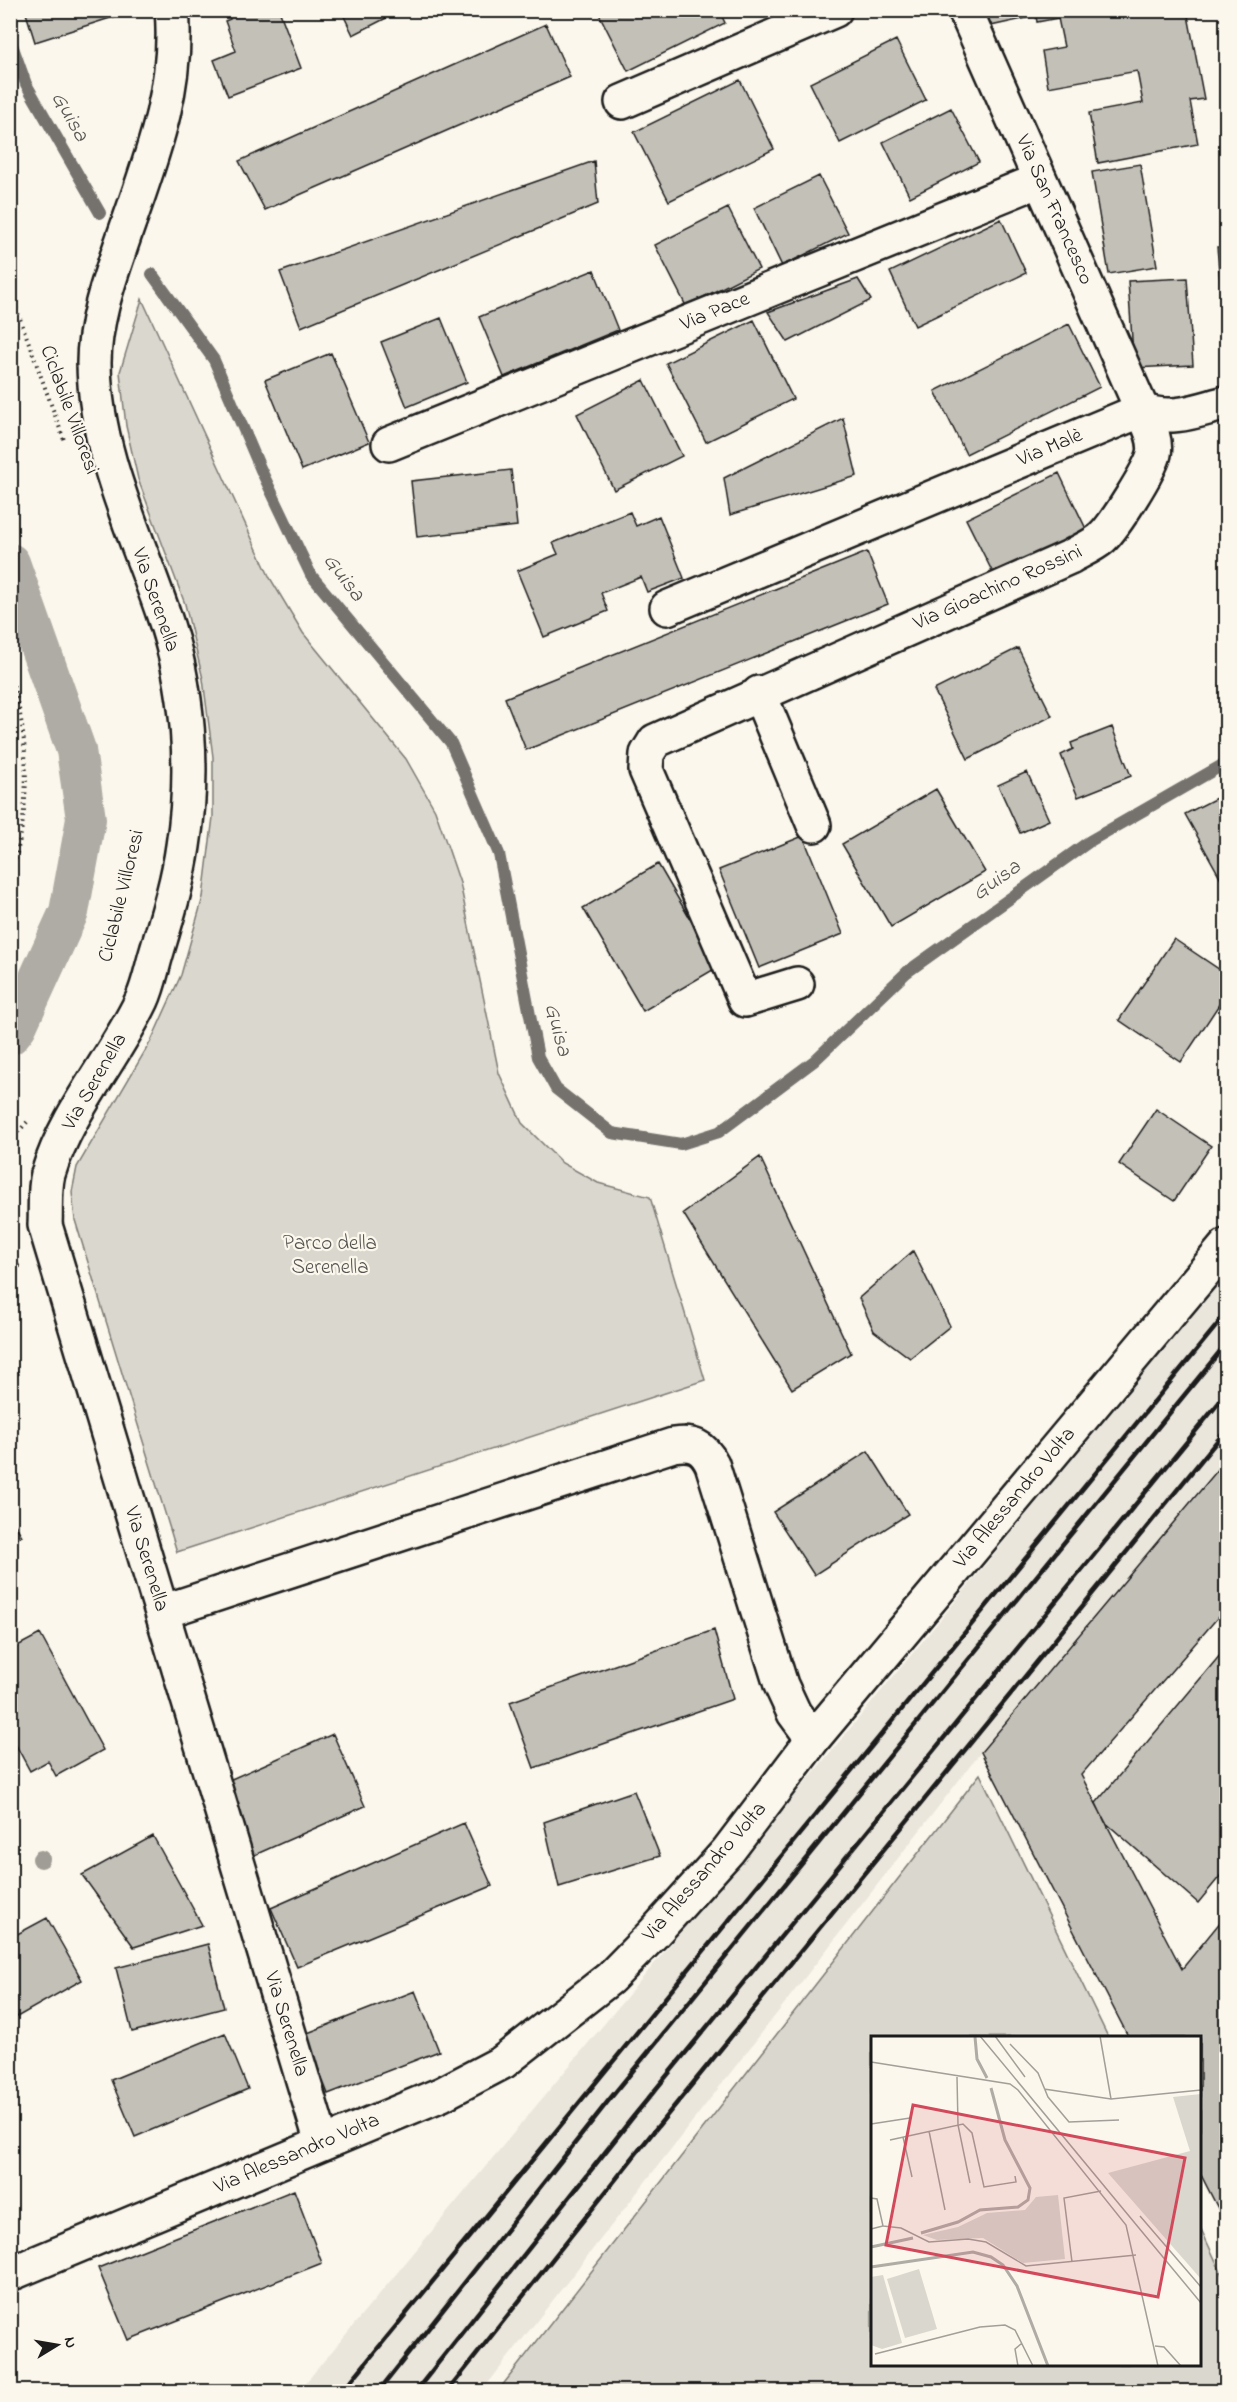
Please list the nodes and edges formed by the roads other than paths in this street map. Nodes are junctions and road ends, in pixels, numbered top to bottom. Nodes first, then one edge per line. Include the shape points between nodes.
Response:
1 (172, 10) edge
2 (835, 10) edge
3 (965, 10) edge
4 (622, 102) dead end
5 (1040, 180) junction
6 (1227, 403) edge
7 (1142, 410) junction
8 (389, 444) dead end
9 (667, 608) dead end
10 (759, 693) junction
11 (814, 825) dead end
12 (797, 984) dead end
13 (1227, 1246) edge
14 (162, 1612) junction
15 (813, 1739) junction
16 (322, 2144) junction
17 (10, 2274) edge

1 - 14 street, Via Serenella via 172,57 160,131 104,295 94,360 99,425 123,509 164,616 182,689 190,767 183,847 142,998 64,1135 47,1177 45,1225
2 - 4 street
3 - 5 street, Via San Francesco
5 - 7 street, Via San Francesco
5 - 8 street, Via Pace
6 - 7 street via 1173,416 1157,416
7 - 9 street, Via Malè
7 - 10 street, Via Gioachino Rossini via 1153,437 1154,454 1144,478 1103,537 1070,557
10 - 11 street
10 - 12 street, Via Gioachino Rossini via 655,741 647,754 646,770 745,1000
13 - 15 street, Via Alessandro Volta
14 - 15 street via 662,1448 690,1443 705,1450 712,1464 781,1685 794,1713
14 - 16 street, Via Serenella
15 - 16 street, Via Alessandro Volta via 728,1851 610,1978 503,2062 442,2094
16 - 17 street, Via Alessandro Volta

